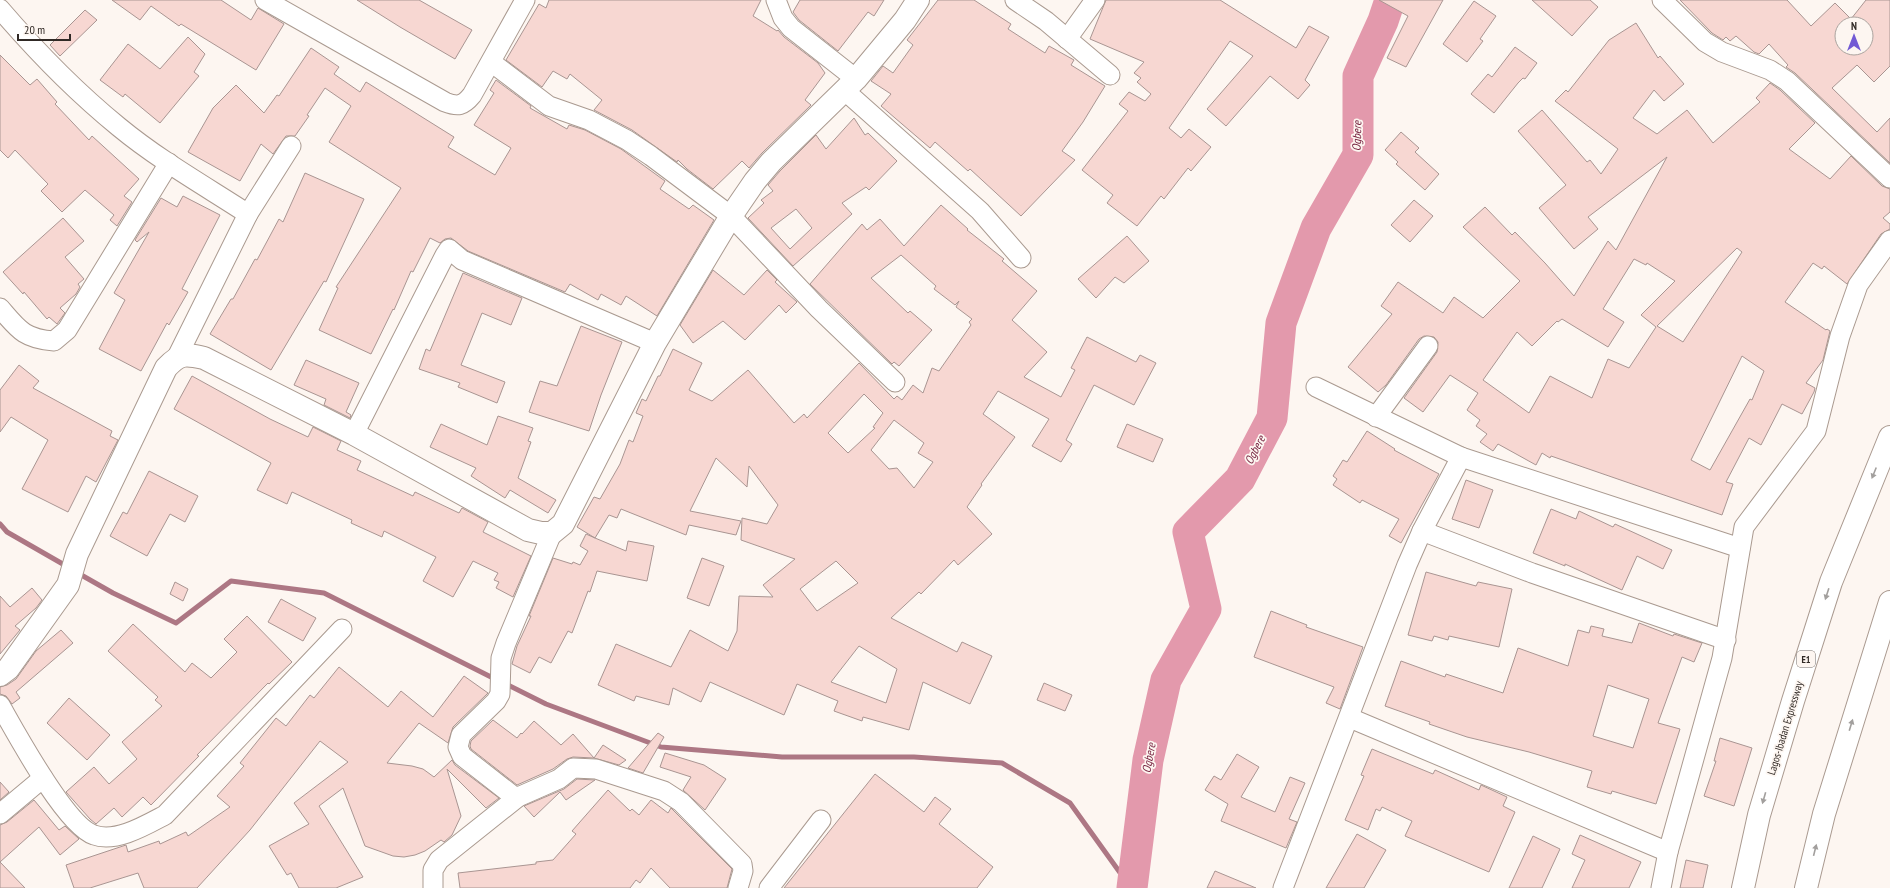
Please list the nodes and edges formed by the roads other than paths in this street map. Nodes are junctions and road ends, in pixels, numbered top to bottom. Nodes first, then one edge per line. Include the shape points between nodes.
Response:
1 (266, 0) edge
2 (525, 0) edge
3 (776, 0) edge
4 (918, 0) edge
5 (1016, 0) edge
6 (1095, 0) edge
7 (1662, 0) edge
8 (0, 9) edge
9 (1068, 39) junction
10 (491, 62) junction
11 (1110, 75) dead end
12 (850, 85) junction
13 (292, 146) dead end
14 (169, 163) junction
15 (1890, 178) edge
16 (248, 214) junction
17 (731, 216) junction
18 (1890, 240) edge
19 (1021, 258) dead end
20 (0, 308) edge
21 (655, 343) junction
22 (1428, 346) dead end
23 (176, 357) junction
24 (895, 382) dead end
25 (1316, 387) dead end
26 (1376, 417) junction
27 (354, 434) junction
28 (1890, 437) edge
29 (1460, 457) junction
30 (1422, 531) junction
31 (552, 533) junction
32 (1740, 548) junction
33 (1888, 610) edge
34 (342, 629) dead end
35 (1726, 640) junction
36 (0, 675) edge
37 (0, 705) edge
38 (1350, 718) junction
39 (43, 778) junction
40 (518, 797) junction
41 (0, 814) edge
42 (821, 820) dead end
43 (1668, 852) junction
44 (433, 888) edge
45 (738, 888) edge
46 (769, 888) edge
47 (1283, 888) edge
48 (1661, 888) edge
49 (1743, 888) edge
50 (1806, 888) edge

1 - 10 street via 456,106 464,104 472,95
2 - 10 street
3 - 12 street via 783,18 791,28
4 - 12 main road via 906,20
5 - 9 street
6 - 9 street
7 - 15 street via 1705,42 1722,52 1770,70 1787,81
8 - 14 street via 28,41 77,89 119,127
9 - 11 street
10 - 17 street via 549,106 589,120 627,140
12 - 17 main road via 771,162
12 - 19 street via 980,211
13 - 16 street
14 - 16 street
14 - 20 street via 66,330 54,341 38,340 19,330
16 - 23 street
17 - 21 main road
17 - 24 street via 819,309
18 - 32 street via 1858,285 1840,336 1816,431 1744,527
21 - 27 street via 462,260 450,249 444,255
21 - 31 main road via 563,524
22 - 26 street
23 - 27 main road via 191,355 204,358
23 - 36 main road via 166,368 77,554 68,585 8,669
25 - 26 street
26 - 29 street
27 - 31 main road via 528,530
28 -> 49 main road, Lagos-Ibadan Expressway / E1 via 1834,575 1817,626 1759,815
29 - 30 street
29 - 32 street
30 - 35 street via 1532,574
30 - 38 street via 1407,564
31 - 40 street via 501,658 500,694 461,735 458,747 462,756
32 - 35 street
50 -> 33 main road via 1824,814
34 - 39 street via 165,815 143,827 115,837 94,835 76,824
35 - 43 street
37 - 39 street
38 - 43 street
38 - 47 street
39 - 41 street
40 - 44 street via 439,860 433,870
40 - 45 street via 559,779 573,768 596,769 664,791 681,802 742,864 743,871
42 - 46 street
43 - 48 street

